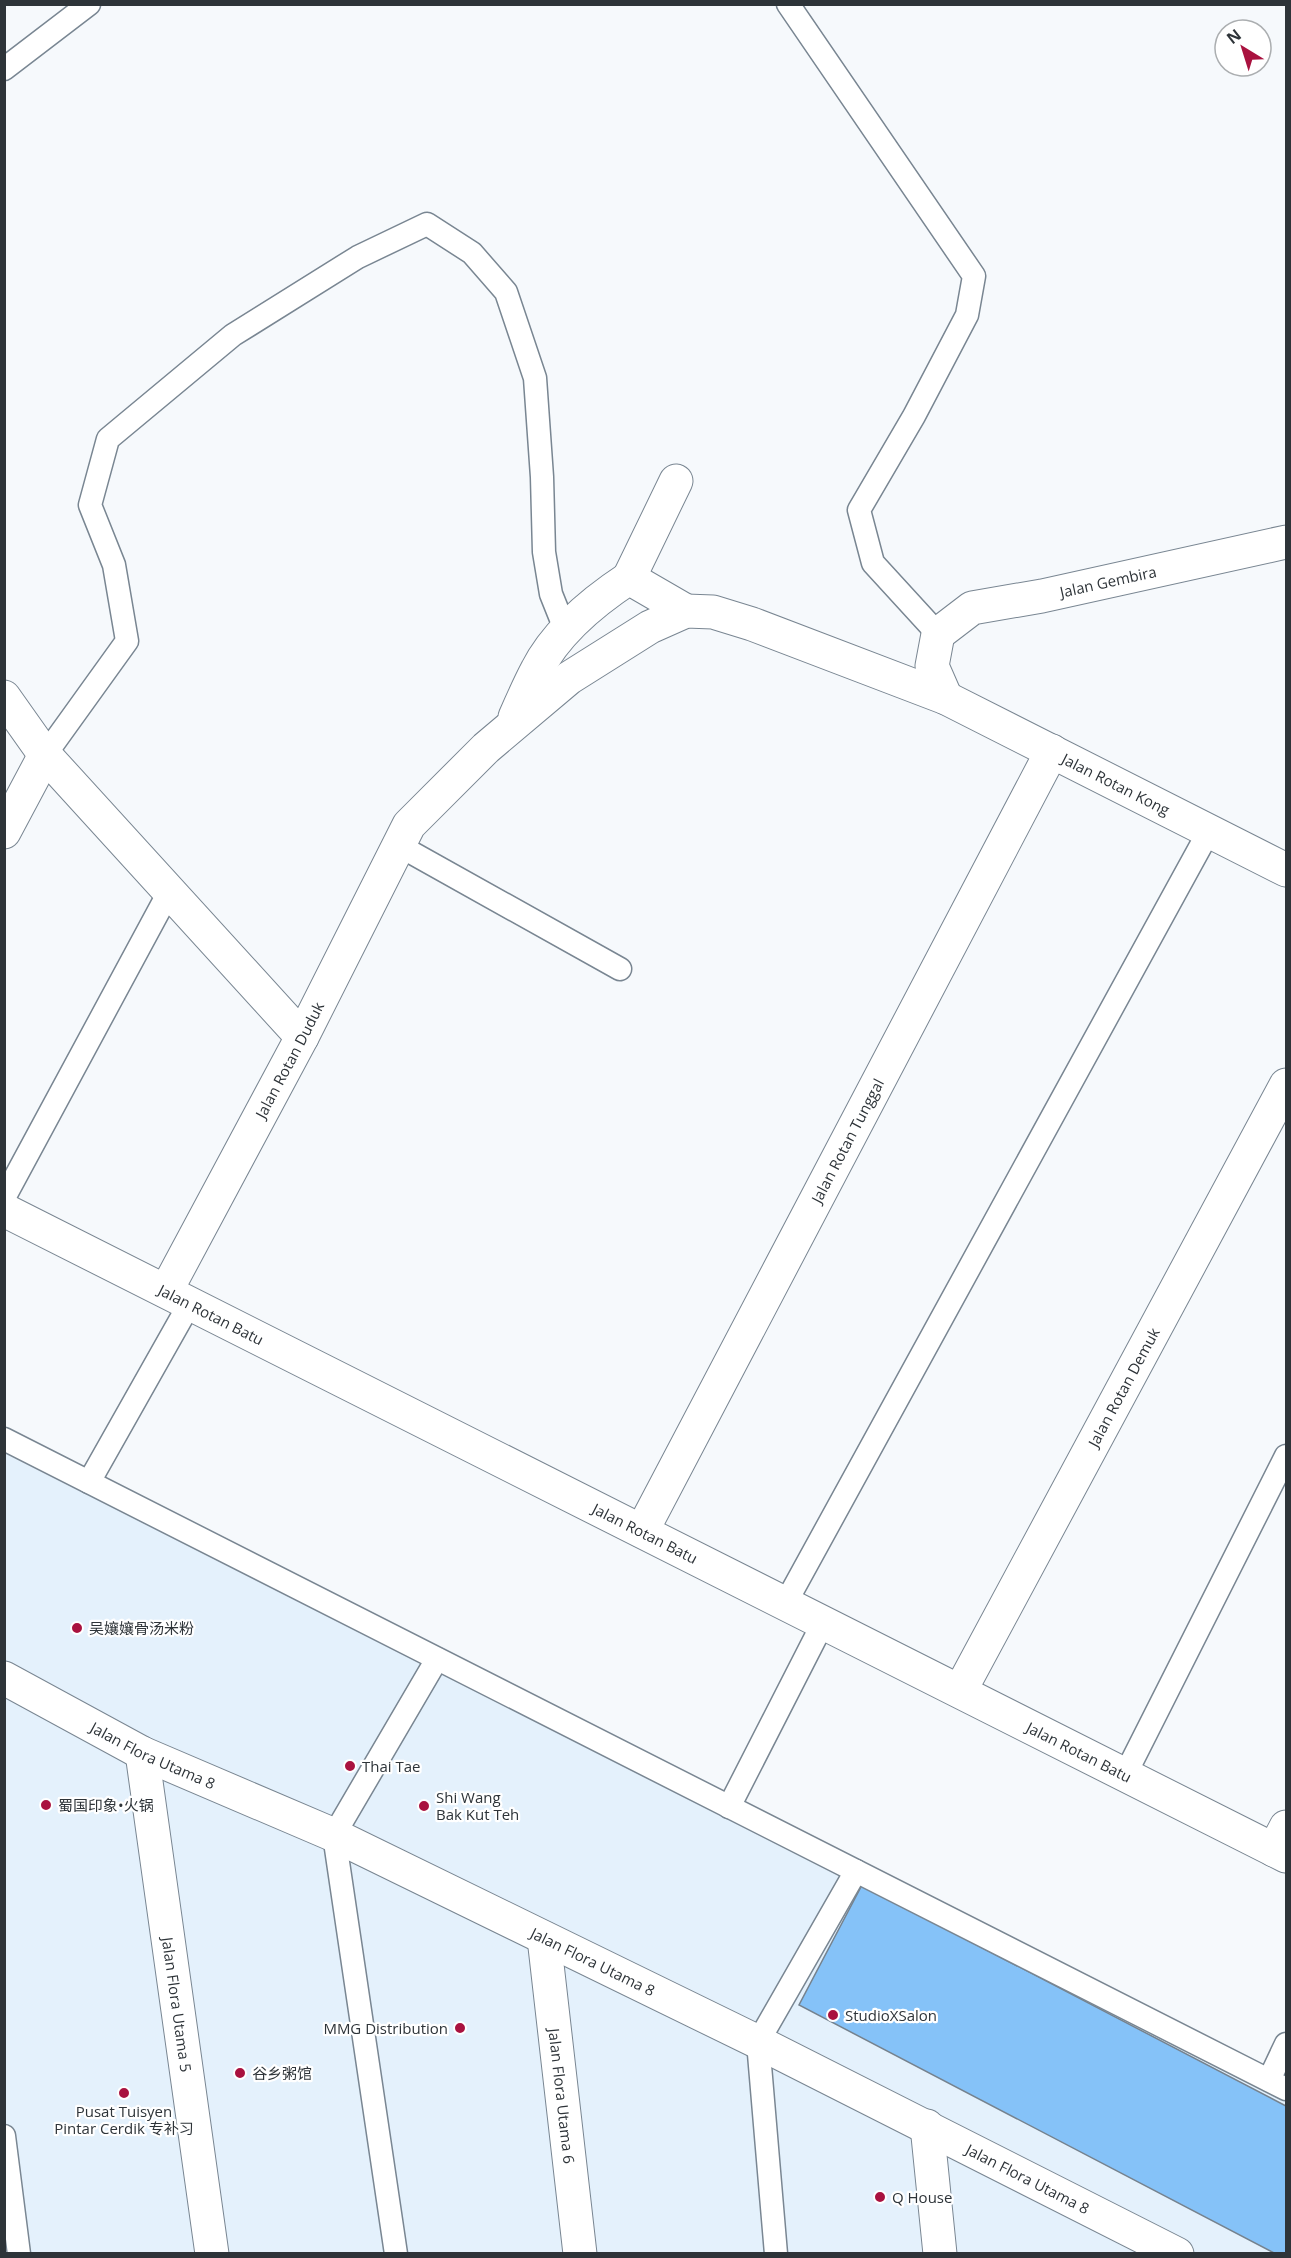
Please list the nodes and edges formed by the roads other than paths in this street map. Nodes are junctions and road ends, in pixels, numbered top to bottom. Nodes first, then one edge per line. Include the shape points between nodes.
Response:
1 (89, 4) edge
2 (788, 4) edge
3 (4, 69) edge
4 (676, 481) dead end
5 (1287, 542) edge
6 (629, 578) junction
7 (686, 611) junction
8 (565, 629) junction
9 (938, 634) junction
10 (4, 697) edge
11 (946, 698) junction
12 (511, 727) junction
13 (1052, 751) junction
14 (45, 755) junction
15 (1209, 831) junction
16 (4, 832) edge
17 (403, 835) junction
18 (1287, 870) edge
19 (169, 892) junction
20 (620, 969) dead end
21 (302, 1037) junction
22 (1287, 1085) edge
23 (4, 1198) edge
24 (4, 1210) edge
25 (178, 1297) junction
26 (4, 1439) edge
27 (1287, 1456) edge
28 (89, 1482) junction
29 (642, 1532) junction
30 (785, 1604) junction
31 (823, 1623) junction
32 (437, 1659) junction
33 (4, 1678) edge
34 (960, 1691) junction
35 (142, 1754) junction
36 (1125, 1775) junction
37 (729, 1807) junction
38 (334, 1834) junction
39 (1282, 1844) edge
40 (856, 1871) junction
41 (544, 1938) junction
42 (758, 2042) junction
43 (1287, 2044) edge
44 (1278, 2085) edge
45 (927, 2126) junction
46 (4, 2136) edge
47 (19, 2253) edge
48 (212, 2253) edge
49 (396, 2253) edge
50 (580, 2253) edge
51 (776, 2253) edge
52 (940, 2253) edge
53 (1174, 2253) edge

1 - 3 lane
2 - 9 lane via 974,276 967,315 859,510 873,563
4 - 6 street
5 - 9 street, Jalan Gembira via 972,608
6 - 7 street
6 - 8 street
7 - 11 street, Jalan Rotan Kong via 713,612 752,624
7 - 12 street, Jalan Rotan Duduk via 650,627 569,678
8 - 12 street via 538,668
8 - 14 lane via 551,594 544,552 535,378 510,303 506,292 472,253 427,224 358,257 233,334 108,439 90,505 114,565 127,641
9 - 11 street via 932,666
10 - 14 street
11 - 13 street, Jalan Rotan Kong
12 - 17 street, Jalan Rotan Duduk
13 - 15 street, Jalan Rotan Kong
13 - 29 street, Jalan Rotan Tunggal
14 - 16 street
14 - 19 street
15 - 18 street, Jalan Rotan Kong
15 - 30 lane
17 - 20 lane
17 - 21 street, Jalan Rotan Duduk
19 - 21 street
19 - 23 lane
21 - 25 street, Jalan Rotan Duduk
22 - 34 street, Jalan Rotan Demuk
24 - 25 street, Jalan Rotan Batu
25 - 28 lane
25 - 29 street, Jalan Rotan Batu
26 - 28 lane
27 - 36 lane
28 - 32 lane
29 - 30 street, Jalan Rotan Batu
30 - 31 street, Jalan Rotan Batu
31 - 34 street, Jalan Rotan Batu
31 - 37 lane
32 - 37 lane
32 - 38 lane
33 - 35 street, Jalan Flora Utama 8
34 - 36 street, Jalan Rotan Batu
35 - 38 street, Jalan Flora Utama 8
35 - 48 street, Jalan Flora Utama 5
36 - 39 street, Jalan Rotan Batu
37 - 40 lane
38 - 41 street, Jalan Flora Utama 8
38 - 49 lane
40 - 42 lane
40 - 44 lane
41 - 42 street, Jalan Flora Utama 8
41 - 50 street, Jalan Flora Utama 6
42 - 45 street, Jalan Flora Utama 8
42 - 51 lane
43 - 44 lane
45 - 52 street
45 - 53 street, Jalan Flora Utama 8
46 - 47 lane

